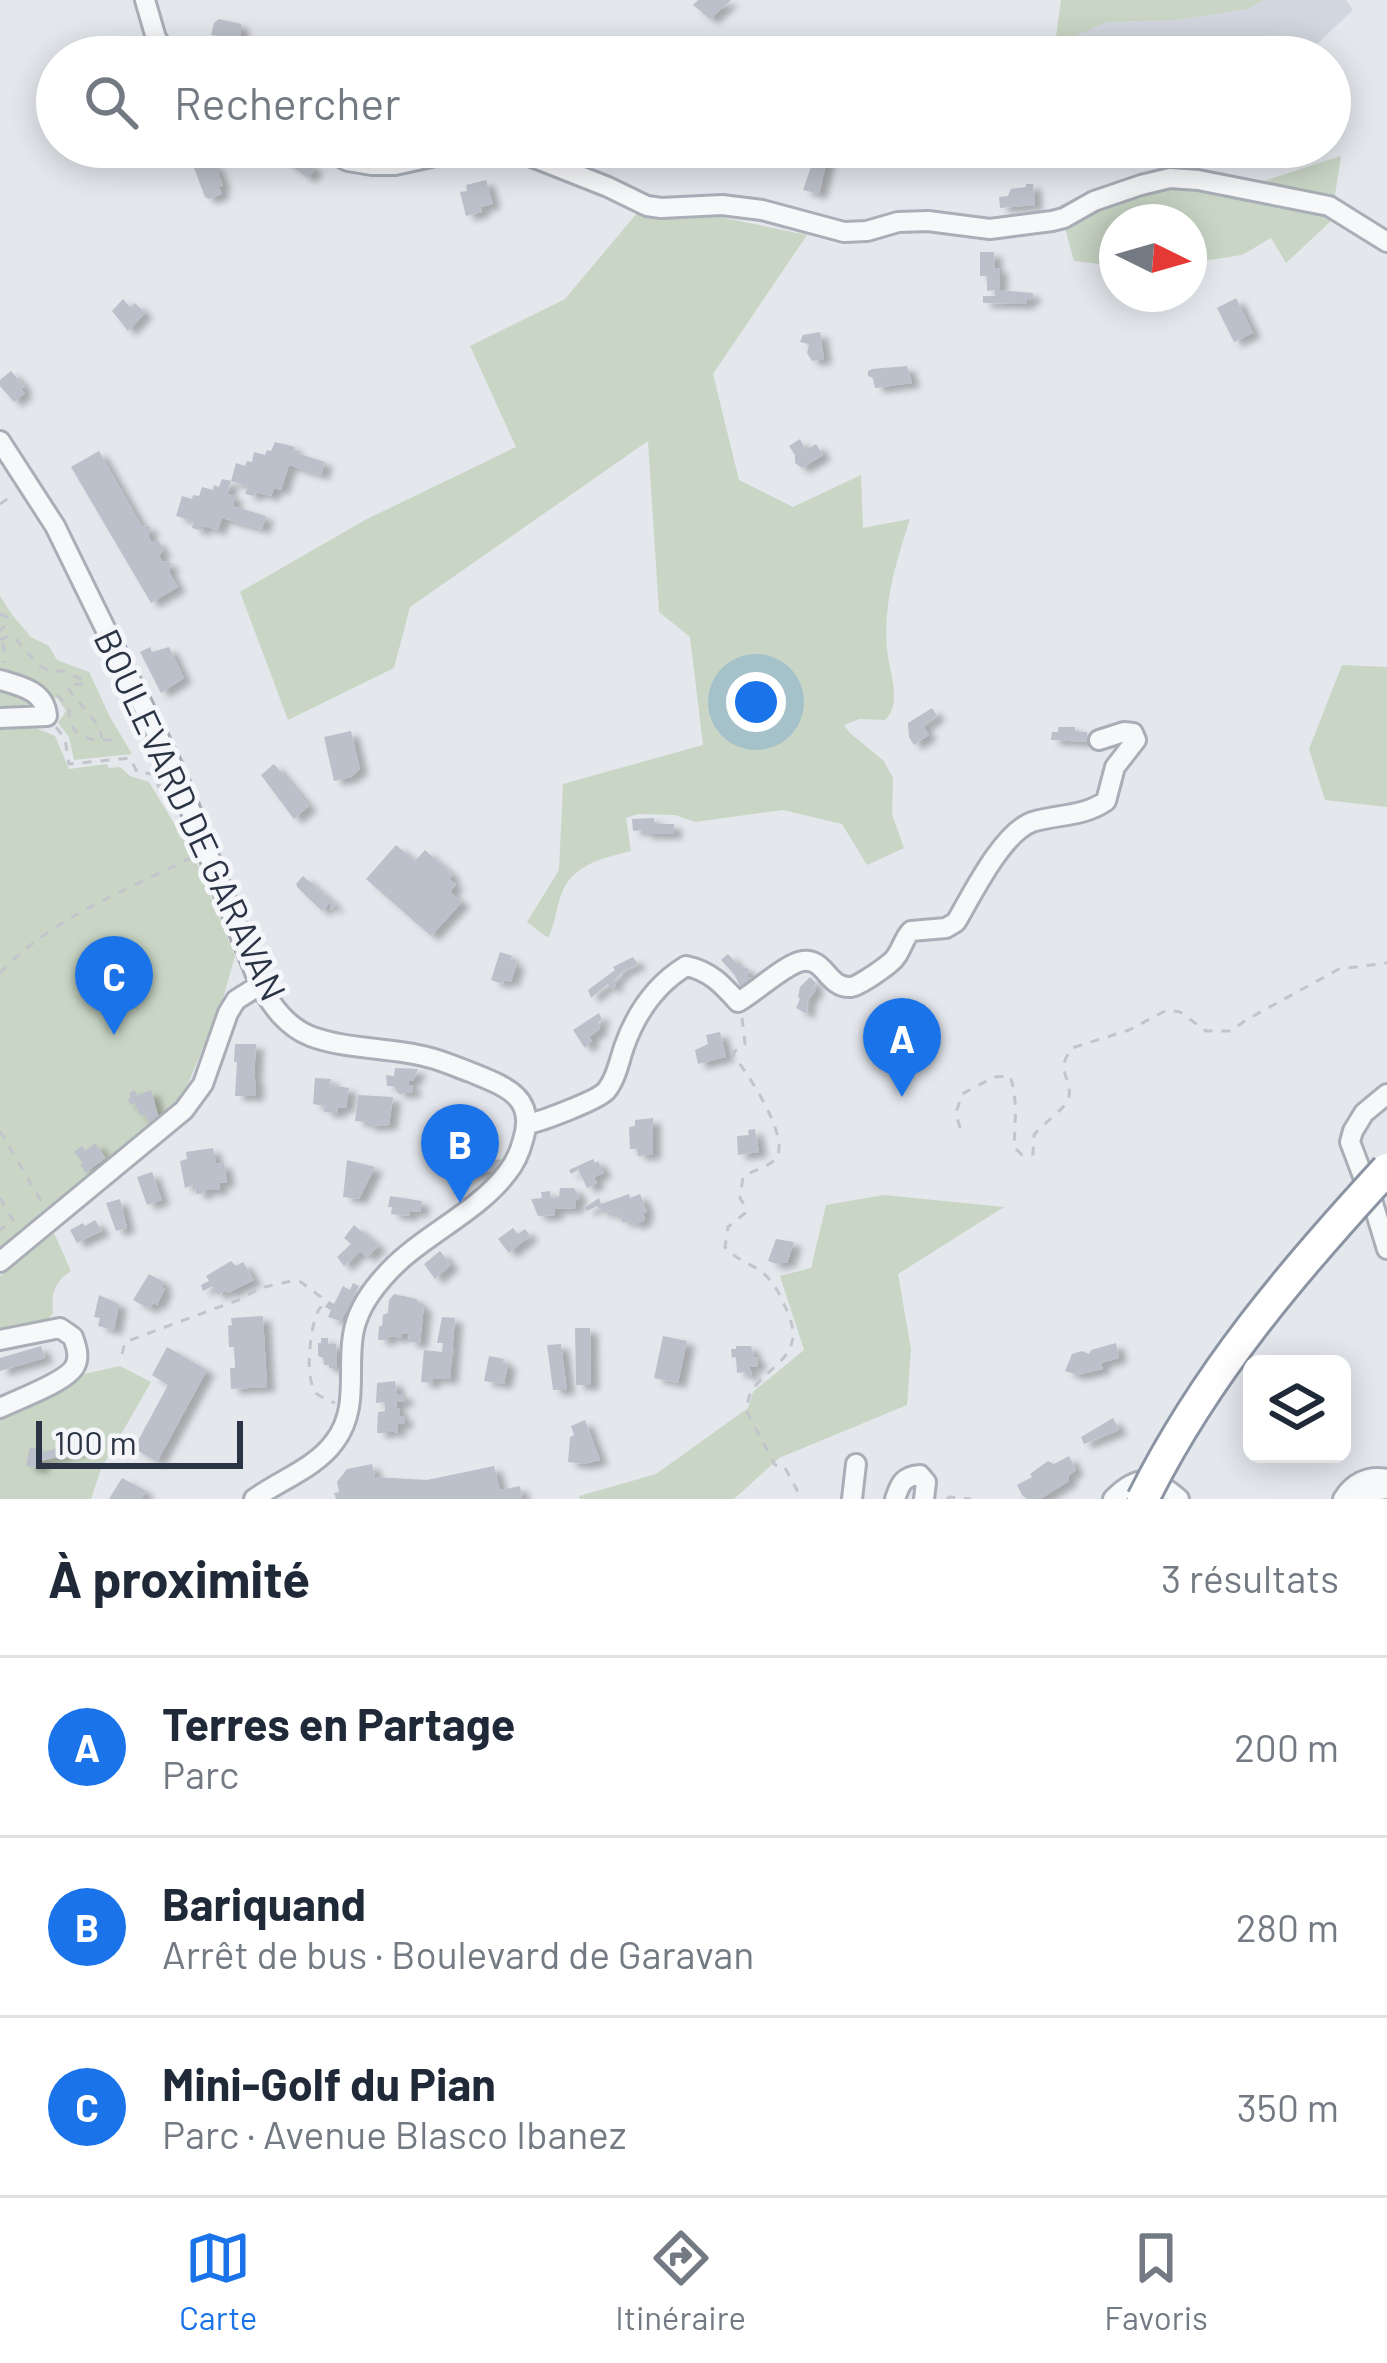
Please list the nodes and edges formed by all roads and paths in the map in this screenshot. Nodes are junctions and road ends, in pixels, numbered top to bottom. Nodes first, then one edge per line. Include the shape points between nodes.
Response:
1 (146, 0) edge
2 (155, 36) edge
3 (560, 168) edge
4 (1387, 242) edge
5 (0, 441) edge
6 (0, 614) edge
7 (0, 631) edge
8 (1, 640) edge
9 (2, 676) edge
10 (0, 718) edge
11 (50, 720) junction
12 (1100, 740) dead end
13 (104, 741) dead end
14 (153, 774) dead end
15 (207, 849) junction
16 (1387, 963) edge
17 (0, 974) edge
18 (260, 985) junction
19 (741, 1006) junction
20 (1387, 1094) edge
21 (527, 1124) junction
22 (960, 1128) dead end
23 (0, 1131) edge
24 (1387, 1169) edge
25 (1387, 1195) edge
26 (0, 1198) edge
27 (53, 1219) junction
28 (0, 1230) edge
29 (1387, 1249) edge
30 (0, 1262) edge
31 (0, 1340) edge
32 (122, 1354) dead end
33 (0, 1408) edge
34 (350, 1408) junction
35 (856, 1464) dead end
36 (1387, 1478) edge
37 (1387, 1490) edge
38 (254, 1499) edge
39 (795, 1499) edge
40 (851, 1499) edge
41 (895, 1499) edge
42 (924, 1499) edge
43 (947, 1499) edge
44 (970, 1499) edge
45 (1113, 1499) edge
46 (1143, 1499) edge
47 (1166, 1499) edge
48 (1179, 1499) edge
49 (1343, 1499) edge
50 (1363, 1499) edge

1 - 2 street
3 - 4 street via 647,206 762,210 844,232 928,221 990,230 1064,218 1170,178 1198,180 1330,206
5 - 15 street, BOULEVARD DE GARAVAN via 56,526
6 - 7 path via 8,622
8 - 9 path
8 - 13 path via 14,637 40,666 86,680 69,690
9 - 11 street via 41,697
10 - 11 street
11 - 14 path via 70,764 130,758 137,772
12 - 19 street via 1124,732 1136,740 1115,767 1106,801 1022,826 956,922 911,932 888,965 862,983 835,984 821,966 796,962
15 - 17 path via 91,905
15 - 18 street, BOULEVARD DE GARAVAN
16 - 22 path via 1339,969 1231,1031 1206,1030 1167,1010 1072,1048 1063,1067 1070,1096 1034,1135 1033,1154 1014,1148 1010,1076 962,1094
18 - 21 street, BOULEVARD DE GARAVAN via 304,1034 432,1058 503,1086 525,1108
18 - 27 street via 228,1013 194,1099
19 - 21 street via 719,981 686,966 650,997 607,1090
19 - 39 path via 745,1045 733,1055 778,1126 782,1147 775,1162 743,1177 745,1213 728,1227 724,1247 772,1282 791,1322 788,1351 750,1393 746,1410 776,1465 784,1466
20 - 29 street via 1364,1113 1350,1142
21 - 34 street via 506,1174 383,1277 367,1300 352,1340
23 - 27 path
24 - 46 highway, bridge via 1226,1360
25 - 47 highway via 1277,1322
26 - 28 path via 13,1220
27 - 30 street
31 - 33 street via 60,1328 73,1337 77,1358 64,1377
32 - 34 path via 125,1342 260,1288 302,1282 321,1298 310,1382 318,1395
34 - 38 street via 319,1459
35 - 40 street
36 - 49 street via 1363,1480
37 - 50 street
41 - 42 street via 910,1475 926,1482
43 - 44 path
45 - 48 street via 1137,1481

